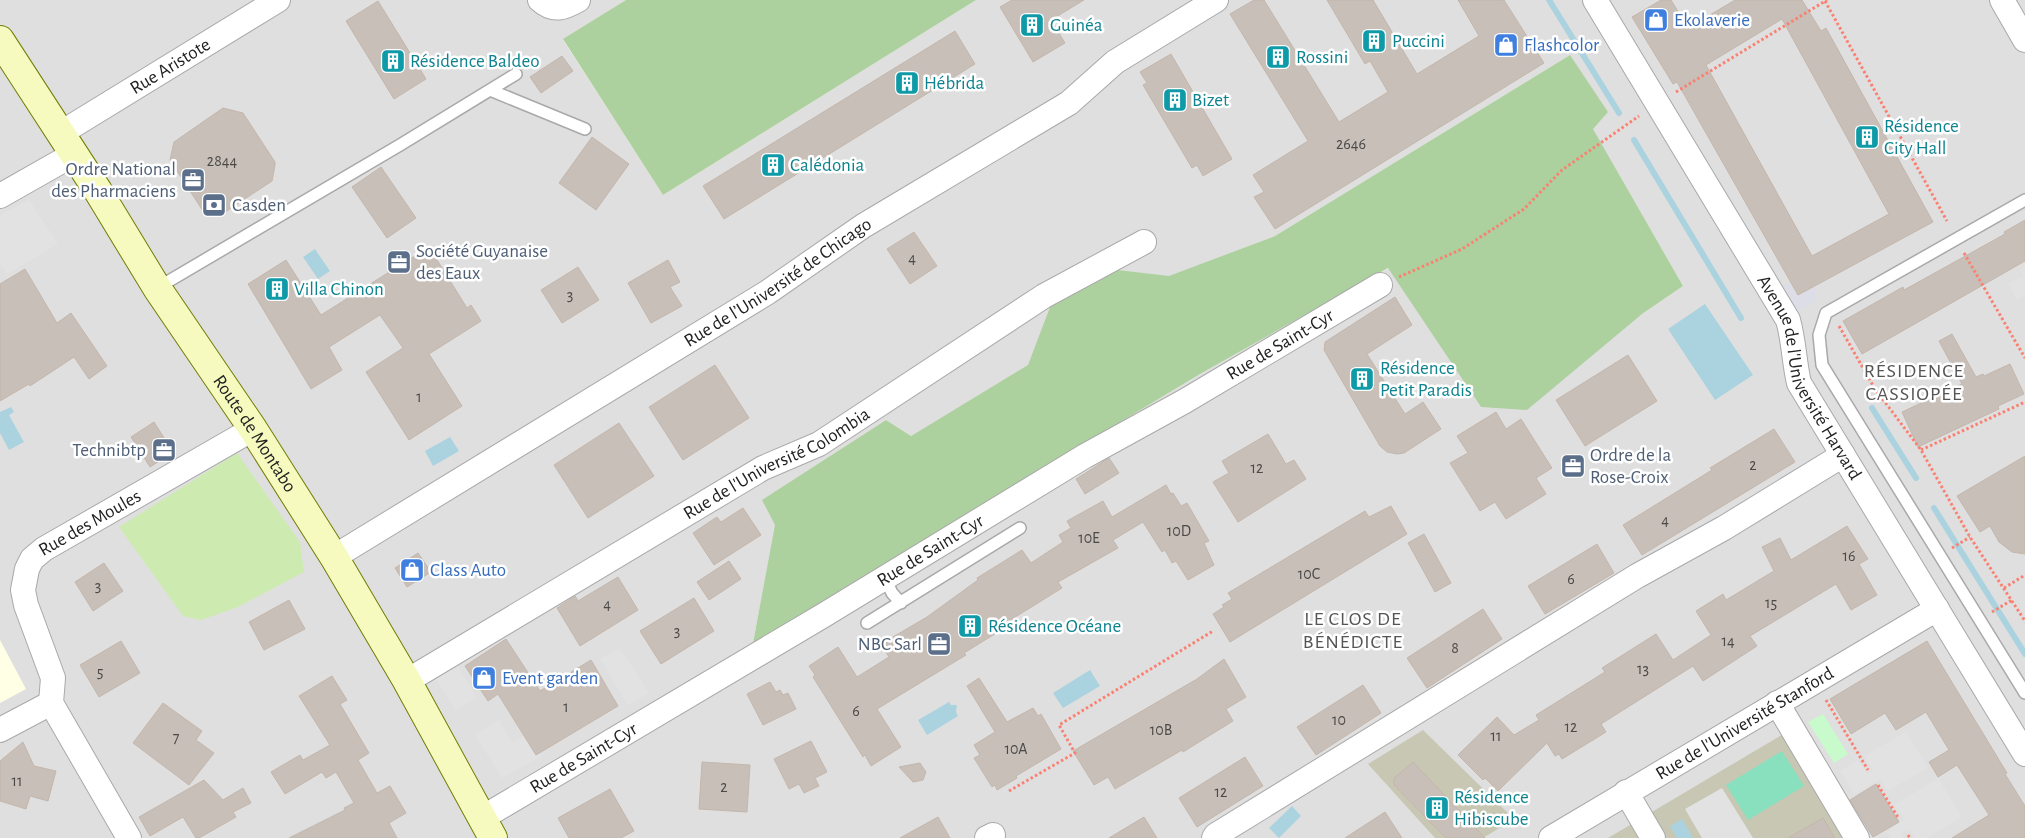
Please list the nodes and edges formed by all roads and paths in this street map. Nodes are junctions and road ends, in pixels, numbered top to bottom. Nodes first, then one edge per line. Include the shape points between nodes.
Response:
1 (278, 0) edge
2 (540, 0) edge
3 (578, 0) edge
4 (1216, 0) edge
5 (1594, 0) edge
6 (1826, 0) edge
7 (2002, 0) edge
8 (0, 40) edge
9 (2025, 40) edge
10 (516, 74) dead end
11 (490, 90) junction
12 (1648, 110) junction
13 (585, 129) dead end
14 (67, 143) junction
15 (0, 196) edge
16 (2025, 200) edge
17 (1947, 221) dead end
18 (1144, 242) dead end
19 (1964, 252) dead end
20 (1380, 285) joint
21 (157, 288) junction
22 (1836, 320) dead end
23 (2025, 358) edge
24 (2025, 402) edge
25 (253, 429) junction
26 (1921, 450) junction
27 (1844, 455) junction
28 (1020, 528) dead end
29 (1970, 537) junction
30 (1947, 551) dead end
31 (334, 558) junction
32 (2025, 575) edge
33 (885, 578) junction
34 (2004, 588) junction
35 (2012, 600) junction
36 (901, 603) junction
37 (1937, 608) junction
38 (1987, 614) dead end
39 (2025, 621) edge
40 (867, 623) dead end
41 (1213, 631) dead end
42 (407, 681) junction
43 (1821, 693) dead end
44 (2025, 693) edge
45 (50, 703) junction
46 (1777, 703) junction
47 (0, 730) edge
48 (2025, 754) edge
49 (1868, 770) dead end
50 (1878, 785) dead end
51 (1008, 791) dead end
52 (1626, 792) junction
53 (1899, 820) dead end
54 (488, 828) edge
55 (129, 838) edge
56 (1214, 838) edge
57 (1551, 838) edge
58 (1653, 838) edge
59 (1857, 838) edge

1 - 14 street, Rue Aristote
2 - 3 street via 547,6 558,8
4 - 31 street, Rue de l’Université de Chicago via 1115,62 1069,103 863,226 768,292
5 - 12 street, Avenue de l'Université Harvard
6 - 12 path
6 - 17 path
7 - 9 street
8 - 14 main road, Route de Montabo
10 - 11 lane
11 - 13 lane
11 - 21 lane
12 - 20 path via 1562,170 1524,209 1462,249
12 - 27 street, Avenue de l'Université Harvard via 1788,320 1799,383
14 - 15 street, Rue Aristote
14 - 21 main road, Route de Montabo
16 - 44 lane via 1826,314 1819,335 1822,365
18 - 42 street, Rue de l'Université Colombia via 1044,296 819,444 763,468
19 - 23 path
20 - 33 street, Rue de Saint-Cyr via 1185,401 1085,456
21 - 25 main road, Route de Montabo
22 - 26 path via 1875,389
24 - 26 path
25 - 31 main road, Route de Montabo
25 - 45 street, Rue des Moules via 44,549 32,559 23,590 53,678
26 - 29 path
27 - 37 street, Avenue de l'Université Harvard
27 - 56 street via 1637,576
28 - 36 lane
29 - 30 path
29 - 34 path
31 - 42 main road, Route de Montabo
32 - 34 path
33 - 36 lane
33 - 54 street, Rue de Saint-Cyr
34 - 35 path
35 - 38 path
35 - 39 path
36 - 40 lane
37 - 46 street, Rue de l'Université Stanford
37 - 48 street, Avenue de l'Université Harvard
41 - 51 path via 1059,725 1075,753
42 - 54 main road, Route de Montabo
43 - 49 path
45 - 47 street
45 - 55 street
46 - 52 street, Rue de l'Université Stanford
46 - 59 street
50 - 53 path
52 - 57 street, Rue de l'Université Stanford
52 - 58 street

